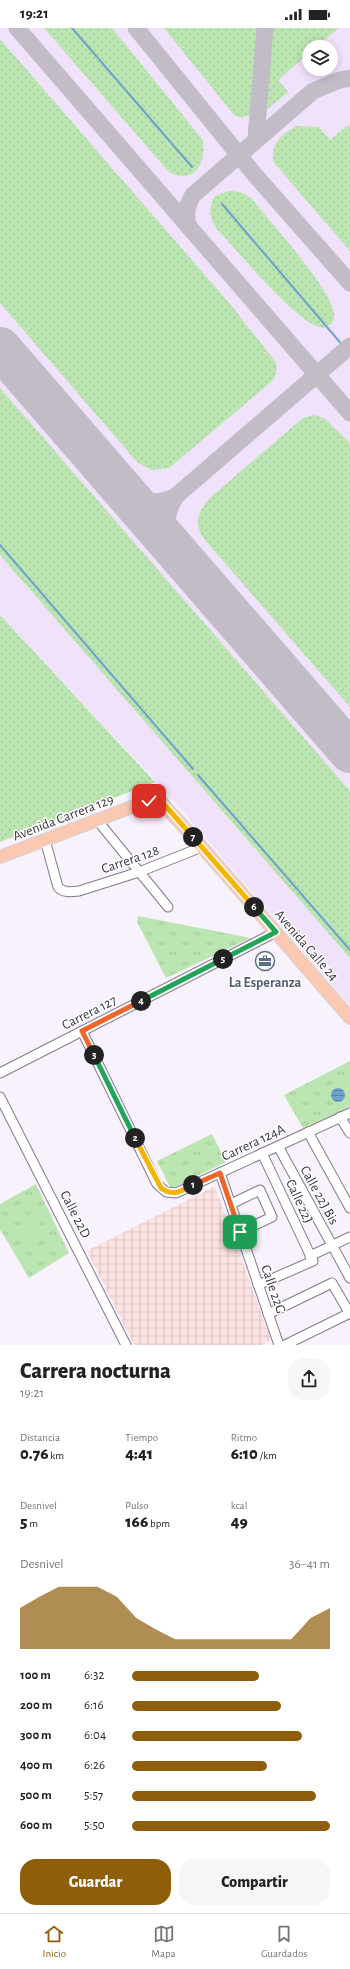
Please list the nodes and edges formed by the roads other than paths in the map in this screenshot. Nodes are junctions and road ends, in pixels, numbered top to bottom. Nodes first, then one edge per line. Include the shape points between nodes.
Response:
1 (161, 802) joint
2 (97, 820) junction
3 (45, 840) junction
4 (202, 847) junction
5 (0, 857) edge
6 (138, 872) junction
7 (168, 907) dead end
8 (276, 932) junction
9 (350, 1018) edge
10 (82, 1031) junction
11 (0, 1073) edge
12 (0, 1097) edge
13 (350, 1113) edge
14 (340, 1117) junction
15 (308, 1132) junction
16 (350, 1133) edge
17 (278, 1146) junction
18 (262, 1153) junction
19 (220, 1173) junction
20 (231, 1204) junction
21 (350, 1208) edge
22 (240, 1232) junction
23 (350, 1237) edge
24 (332, 1246) junction
25 (311, 1259) junction
26 (350, 1278) edge
27 (258, 1285) junction
28 (350, 1313) edge
29 (268, 1314) junction
30 (288, 1344) edge
31 (126, 1345) edge
32 (279, 1345) edge

1 - 2 main road, Avenida Carrera 129 via 145,802
1 - 4 main road, Avenida Calle 24
2 - 3 main road, Avenida Carrera 129
2 - 6 street
3 - 5 main road, Avenida Carrera 129
3 - 6 street, Carrera 128 via 58,886 65,891 79,891
4 - 6 street, Carrera 128
4 - 8 main road, Avenida Calle 24
6 - 7 street
8 - 9 main road, Avenida Calle 24
8 - 10 street, Carrera 127
10 - 11 street, Carrera 127
10 - 19 street, Carrera 124A via 157,1184 166,1192 176,1193
12 - 31 street, Calle 22D
13 - 14 street, Carrera 124A
14 - 15 street, Carrera 124A
14 - 16 street
15 - 17 street, Carrera 124A
15 - 21 street
17 - 18 street, Carrera 124A
17 - 24 street, Calle 22J Bis
18 - 19 street, Carrera 124A
18 - 25 street, Calle 22J
19 - 20 street, Calle 22G
20 - 22 street, Calle 22G
20 - 22 street via 260,1190 272,1217
22 - 27 street, Calle 22G
23 - 24 street
24 - 25 street
24 - 26 street, Calle 22J Bis
25 - 27 street
27 - 29 street, Calle 22G
28 - 29 street via 332,1283
28 - 30 street
29 - 32 street, Calle 22G

